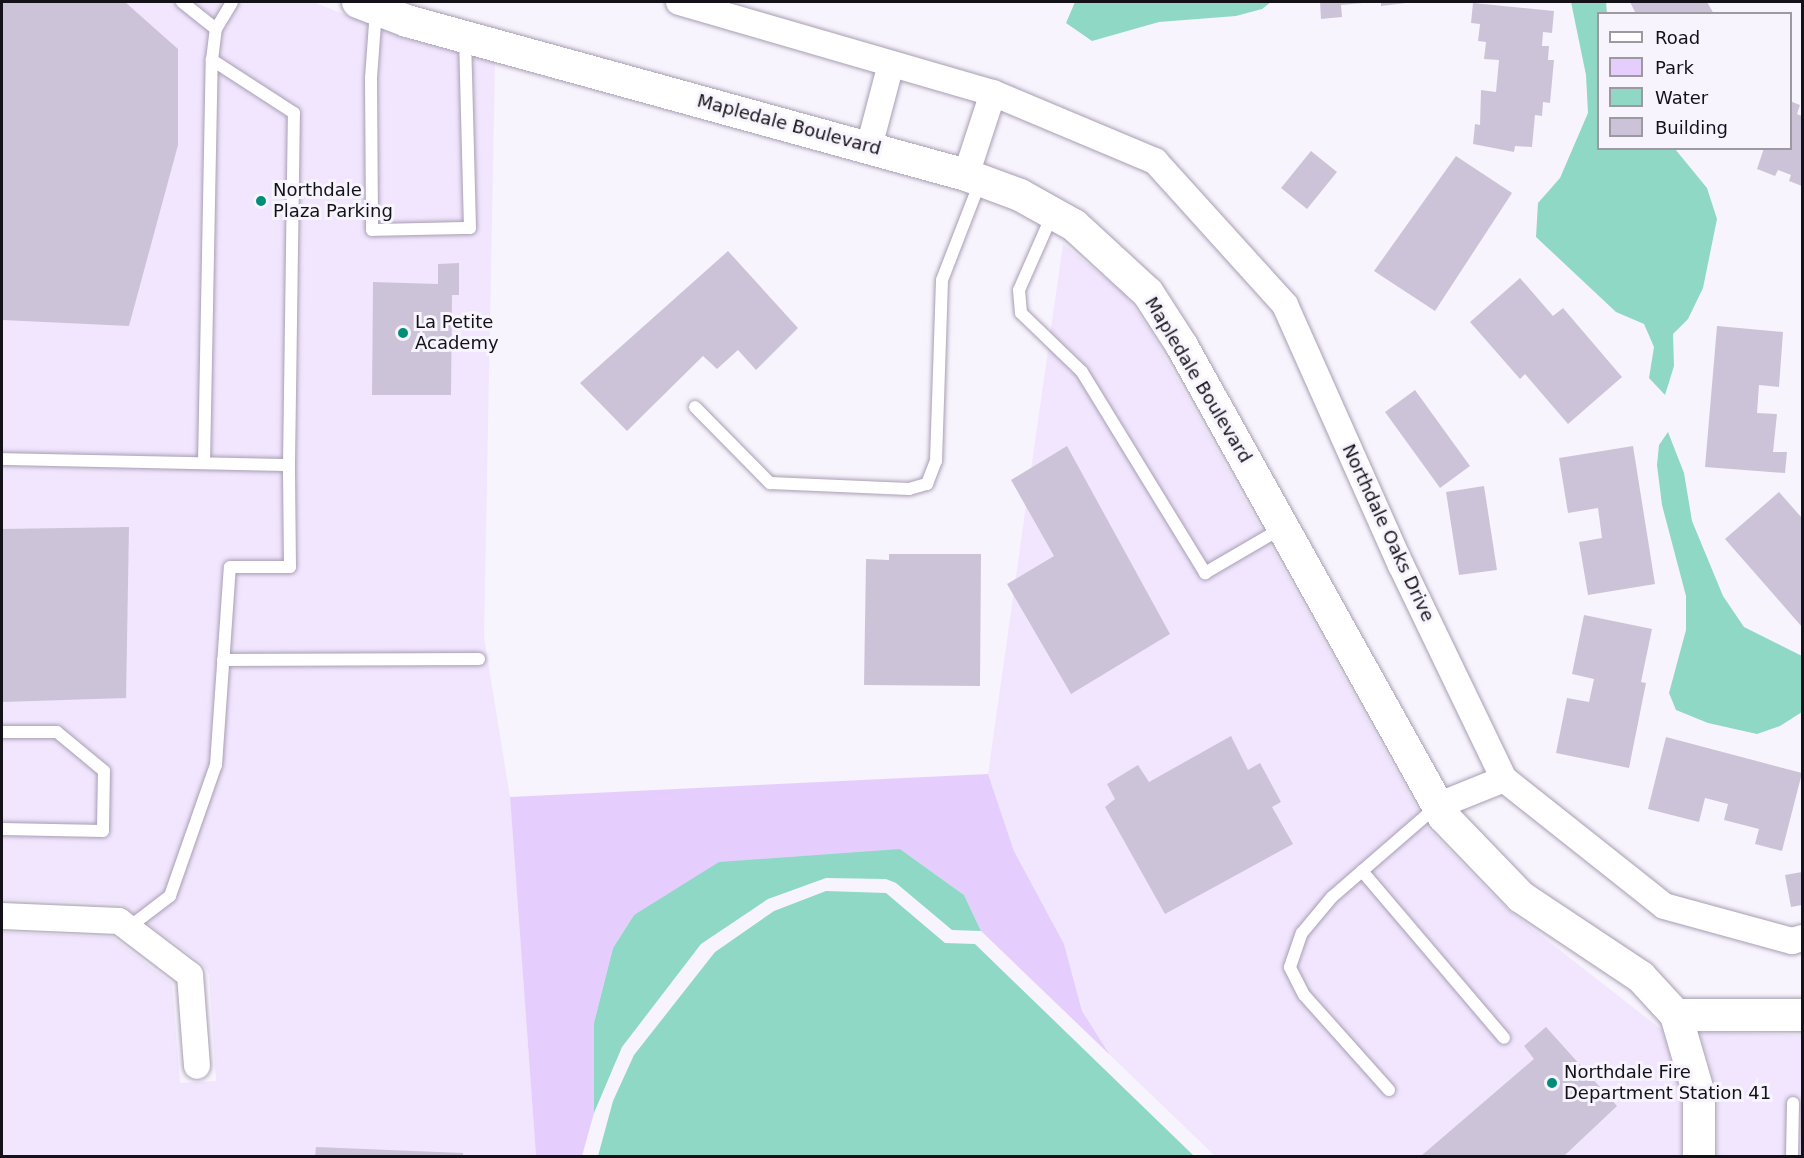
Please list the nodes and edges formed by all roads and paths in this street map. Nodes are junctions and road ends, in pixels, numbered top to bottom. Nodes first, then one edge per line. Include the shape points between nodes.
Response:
1 (182, 2) edge
2 (232, 2) edge
3 (679, 2) edge
4 (367, 5) edge
5 (216, 29) junction
6 (465, 37) junction
7 (212, 60) junction
8 (891, 64) junction
9 (993, 93) junction
10 (869, 147) junction
11 (973, 178) junction
12 (1053, 213) junction
13 (695, 407) dead end
14 (2, 459) edge
15 (204, 463) junction
16 (289, 465) junction
17 (1282, 527) junction
18 (479, 659) dead end
19 (223, 660) junction
20 (2, 732) edge
21 (1504, 779) junction
22 (1437, 806) junction
23 (2, 829) edge
24 (1362, 870) junction
25 (2, 916) edge
26 (128, 928) junction
27 (1803, 938) edge
28 (1676, 1015) junction
29 (1803, 1015) edge
30 (1504, 1038) dead end
31 (197, 1066) dead end
32 (1389, 1090) dead end
33 (1793, 1102) dead end
34 (1699, 1156) edge
35 (1792, 1156) edge

1 - 5 lane
2 - 5 lane
3 - 8 street, Northdale Oaks Drive
4 - 6 street, Mapledale Boulevard
4 - 6 lane via 372,230 470,228
5 - 7 lane
6 - 10 street, Mapledale Boulevard
7 - 15 lane
7 - 16 lane via 294,113
8 - 9 street, Northdale Oaks Drive
8 - 10 street
9 - 11 street
9 - 21 street, Northdale Oaks Drive via 1155,161 1285,305 1401,565
10 - 11 street, Mapledale Boulevard
11 - 12 street, Mapledale Boulevard
11 - 13 lane via 942,280 936,461 927,484 909,489 770,483
12 - 17 street, Mapledale Boulevard via 1074,225 1148,293 1182,346
12 - 17 lane via 1019,290 1021,313 1082,372 1205,573
14 - 15 lane
15 - 16 lane
16 - 19 lane via 290,567 230,567
17 - 22 street, Mapledale Boulevard
18 - 19 lane
19 - 26 lane via 216,765 194,833 170,896
20 - 23 lane via 57,732 104,771 103,831
21 - 22 street
21 - 27 street, Northdale Oaks Drive via 1664,906 1792,941
22 - 24 lane
22 - 28 street, Mapledale Boulevard via 1521,897 1641,976
24 - 30 lane
24 - 32 lane via 1332,897 1302,933 1290,967 1304,995
25 - 26 street via 119,921
26 - 31 street via 190,975
28 - 29 street
28 - 34 street, Mapledale Boulevard via 1700,1094
33 - 35 lane

